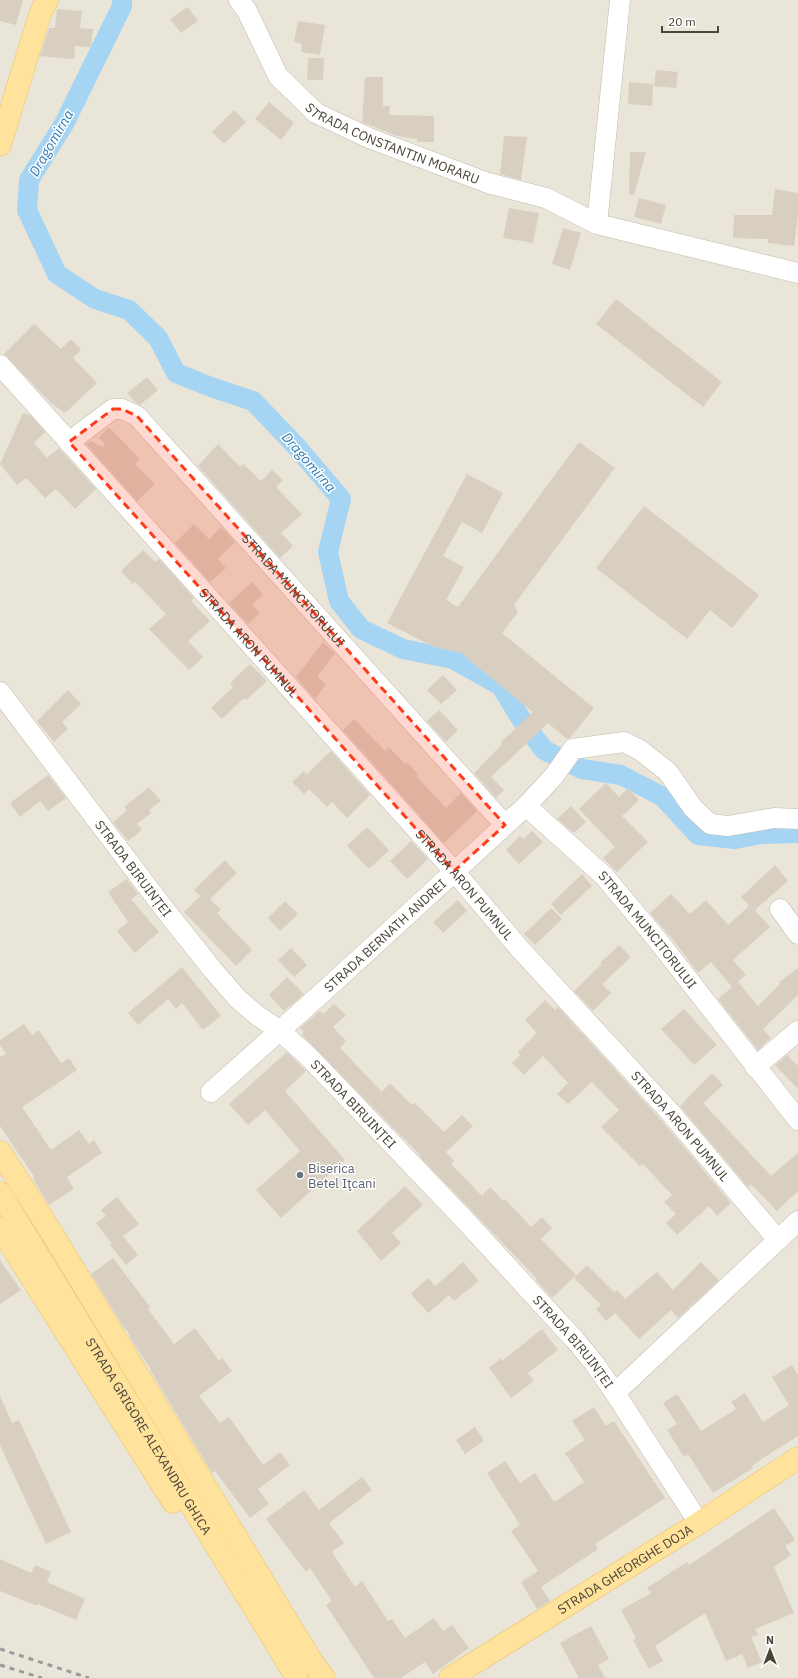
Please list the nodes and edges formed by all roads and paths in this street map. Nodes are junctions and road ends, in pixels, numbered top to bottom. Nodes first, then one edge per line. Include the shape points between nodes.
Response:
1 (47, 0) edge
2 (239, 0) edge
3 (620, 0) edge
4 (0, 145) edge
5 (597, 224) junction
6 (798, 273) edge
7 (0, 365) edge
8 (69, 442) junction
9 (0, 692) edge
10 (526, 806) junction
11 (798, 819) edge
12 (505, 825) junction
13 (454, 871) junction
14 (780, 910) dead end
15 (798, 934) edge
16 (279, 1030) junction
17 (798, 1031) edge
18 (755, 1067) junction
19 (211, 1092) dead end
20 (798, 1120) edge
21 (0, 1152) edge
22 (0, 1193) edge
23 (798, 1221) edge
24 (0, 1228) edge
25 (778, 1240) junction
26 (615, 1393) junction
27 (798, 1458) edge
28 (699, 1523) junction
29 (286, 1678) edge
30 (297, 1678) edge
31 (324, 1678) edge
32 (450, 1678) edge

1 - 4 main road via 40,14
2 - 5 street, STRADA CONSTANTIN MORARU via 247,11 278,76 316,113 370,138 488,183 546,198
3 - 5 street
5 - 6 street, STRADA CONSTANTIN MORARU
7 - 8 street, STRADA ARON PUMNUL
8 - 12 street, STRADA MUNCITORULUI via 113,409 122,409 137,416
8 - 13 street, STRADA ARON PUMNUL
9 - 16 street, STRADA BIRUINȚEI via 212,969 238,999
10 - 11 street, STRADA BERNATH ANDREI via 554,776 573,749 624,742 640,750 668,772 693,808 710,824 728,826 774,818
10 - 12 street, STRADA BERNATH ANDREI
10 - 18 street, STRADA MUNCITORULUI via 604,876 655,937
12 - 13 street, STRADA BERNATH ANDREI
13 - 16 street, STRADA BERNATH ANDREI
13 - 25 street, STRADA ARON PUMNUL via 520,949 670,1112
14 - 15 street
16 - 19 street, STRADA BERNATH ANDREI
16 - 26 street, STRADA BIRUINȚEI via 308,1056 472,1228 575,1340
17 - 18 street
18 - 20 street, STRADA MUNCITORULUI
21 - 31 main road
22 - 30 main road, STRADA GRIGORE ALEXANDRU GHICA
23 - 25 street
24 - 29 main road
25 - 26 street
26 - 28 street, STRADA BIRUINȚEI
27 - 28 main road, STRADA GHEORGHE DOJA
28 - 32 main road, STRADA GHEORGHE DOJA

